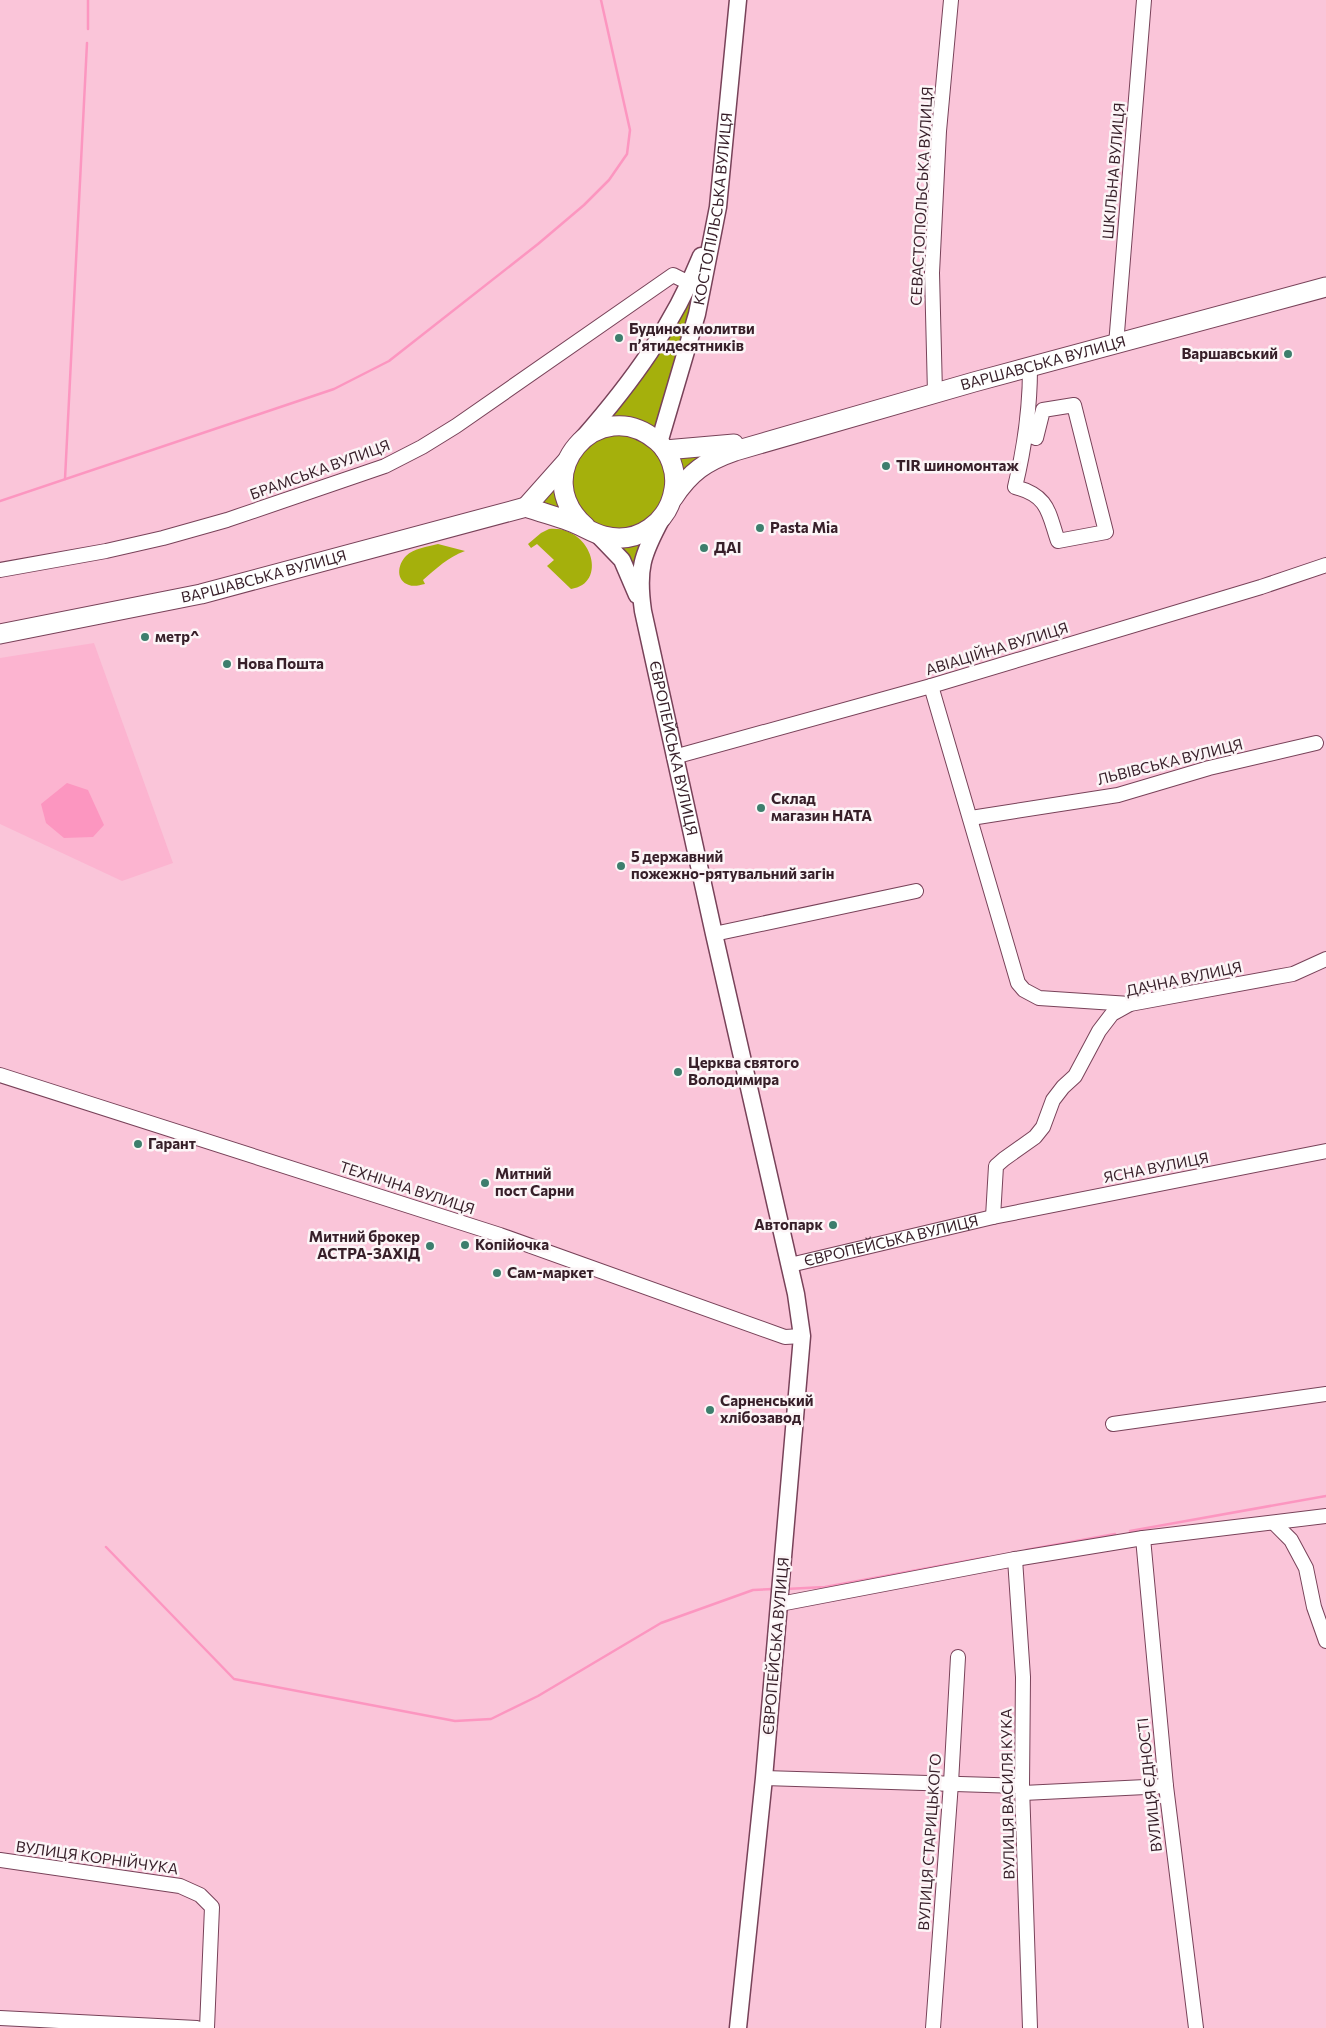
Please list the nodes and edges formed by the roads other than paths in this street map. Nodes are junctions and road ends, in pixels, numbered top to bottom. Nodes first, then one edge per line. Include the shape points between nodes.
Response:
1 (738, 0) edge
2 (952, 0) edge
3 (1144, 0) edge
4 (718, 207) junction
5 (689, 283) junction
6 (1326, 287) edge
7 (1116, 345) junction
8 (1030, 368) junction
9 (935, 393) junction
10 (1026, 434) junction
11 (760, 443) junction
12 (578, 444) junction
13 (662, 446) junction
14 (566, 462) junction
15 (673, 498) junction
16 (526, 507) junction
17 (663, 516) junction
18 (591, 530) junction
19 (1326, 565) edge
20 (0, 570) edge
21 (643, 611) junction
22 (0, 634) edge
23 (931, 686) junction
24 (1316, 742) dead end
25 (674, 757) junction
26 (971, 818) junction
27 (916, 891) dead end
28 (714, 934) junction
29 (1326, 959) edge
30 (1130, 1004) junction
31 (0, 1075) edge
32 (1326, 1151) edge
33 (993, 1217) junction
34 (790, 1265) junction
35 (802, 1336) junction
36 (1326, 1394) edge
37 (1113, 1424) dead end
38 (1326, 1516) edge
39 (1274, 1523) junction
40 (1144, 1538) junction
41 (1015, 1560) junction
42 (781, 1595) junction
43 (1326, 1641) edge
44 (958, 1657) dead end
45 (764, 1778) junction
46 (951, 1782) junction
47 (1166, 1786) junction
48 (1023, 1789) junction
49 (0, 1860) edge
50 (0, 2018) edge
51 (97, 2026) edge
52 (197, 2028) edge
53 (207, 2028) edge
54 (738, 2028) edge
55 (932, 2028) edge
56 (1030, 2028) edge
57 (1196, 2028) edge

1 - 4 main road, КОСТОПІЛЬСЬКА ВУЛИЦЯ
2 - 9 street, СЕВАСТОПОЛЬСЬКА ВУЛИЦЯ via 938,131 932,263
3 - 7 street, ШКІЛЬНА ВУЛИЦЯ
4 - 5 main road
4 - 13 main road, КОСТОПІЛЬСЬКА ВУЛИЦЯ via 697,314
5 - 12 main road via 649,355
5 - 20 street, БРАМСЬКА ВУЛИЦЯ via 673,275 456,426 385,466 163,538
6 - 7 highway, ВАРШАВСЬКА ВУЛИЦЯ
7 - 8 highway, ВАРШАВСЬКА ВУЛИЦЯ
8 - 9 highway, ВАРШАВСЬКА ВУЛИЦЯ
8 - 10 street
9 - 11 highway, ВАРШАВСЬКА ВУЛИЦЯ
10 - 10 street via 1015,487 1032,492 1045,503 1058,541 1106,532 1074,405 1043,410 1036,438
11 - 13 highway
11 - 15 highway via 716,457 691,475
12 - 13 highway via 600,429 626,426 650,435
12 - 14 highway
13 - 15 highway via 672,463 675,477
14 - 16 highway
14 - 18 highway via 564,493 573,514
15 - 17 highway
16 - 18 highway
16 - 22 highway, ВАРШАВСЬКА ВУЛИЦЯ via 201,594
17 - 18 highway via 651,528 630,537 606,536
17 - 21 main road, ЄВРОПЕЙСЬКА ВУЛИЦЯ via 644,554 640,570
18 - 21 main road, ЄВРОПЕЙСЬКА ВУЛИЦЯ via 622,560
19 - 23 street, АВІАЦІЙНА ВУЛИЦЯ
21 - 25 main road, ЄВРОПЕЙСЬКА ВУЛИЦЯ
23 - 25 street, АВІАЦІЙНА ВУЛИЦЯ
23 - 26 street
24 - 26 street, ЛЬВІВСЬКА ВУЛИЦЯ via 1209,768 1118,795
25 - 28 main road, ЄВРОПЕЙСЬКА ВУЛИЦЯ
26 - 30 street via 1018,982 1024,990 1039,998
27 - 28 street
28 - 34 main road, ЄВРОПЕЙСЬКА ВУЛИЦЯ
29 - 30 street, ДАЧНА ВУЛИЦЯ via 1293,974
30 - 33 street, ДАЧНА ВУЛИЦЯ via 1112,1014 1099,1031 1075,1076 1053,1100 1035,1137 996,1166
31 - 35 street, ТЕХНІЧНА ВУЛИЦЯ via 500,1235 785,1337
32 - 33 street, ЯСНА ВУЛИЦЯ
33 - 34 street, ЄВРОПЕЙСЬКА ВУЛИЦЯ
34 - 35 main road, ЄВРОПЕЙСЬКА ВУЛИЦЯ
35 - 42 main road, ЄВРОПЕЙСЬКА ВУЛИЦЯ
36 - 37 street
38 - 39 street
39 - 40 street
39 - 43 street via 1291,1540 1306,1568 1314,1608
40 - 41 street
40 - 47 street, ВУЛИЦЯ ЄДНОСТІ
41 - 42 street
41 - 48 street, ВУЛИЦЯ ВАСИЛЯ КУКА via 1023,1677
42 - 45 main road, ЄВРОПЕЙСЬКА ВУЛИЦЯ
44 - 46 street, ВУЛИЦЯ СТАРИЦЬКОГО
45 - 46 street
45 - 54 main road, ЄВРОПЕЙСЬКА ВУЛИЦЯ
46 - 48 street
46 - 55 street, ВУЛИЦЯ СТАРИЦЬКОГО
47 - 48 street
47 - 57 street, ВУЛИЦЯ ЄДНОСТІ
48 - 56 street, ВУЛИЦЯ ВАСИЛЯ КУКА
49 - 53 street, ВУЛИЦЯ КОРНІЙЧУКА via 180,1886 200,1895 212,1907
50 - 51 street
51 - 52 street

